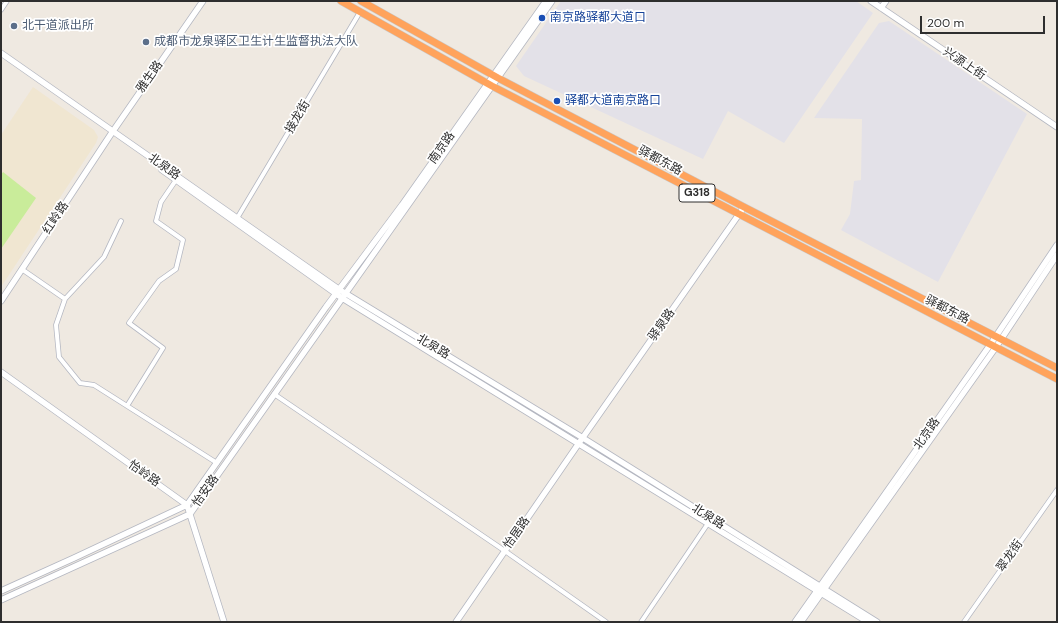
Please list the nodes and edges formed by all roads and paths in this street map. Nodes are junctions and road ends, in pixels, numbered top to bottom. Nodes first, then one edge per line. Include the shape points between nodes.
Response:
1 (7, 1) edge
2 (203, 1) edge
3 (341, 1) edge
4 (361, 1) edge
5 (546, 1) edge
6 (552, 1) edge
7 (871, 1) edge
8 (886, 1) edge
9 (881, 8) junction
10 (1, 10) edge
11 (360, 12) junction
12 (1, 53) edge
13 (1, 57) edge
14 (496, 77) junction
15 (490, 85) junction
16 (1057, 126) edge
17 (112, 132) junction
18 (176, 180) junction
19 (744, 207) junction
20 (739, 215) junction
21 (236, 220) junction
22 (121, 221) dead end
23 (1057, 245) edge
24 (1057, 255) edge
25 (23, 270) junction
26 (338, 292) junction
27 (344, 296) junction
28 (65, 299) junction
29 (1, 301) edge
30 (998, 338) junction
31 (993, 346) junction
32 (1057, 368) edge
33 (1, 372) edge
34 (1057, 379) edge
35 (274, 394) junction
36 (127, 406) junction
37 (583, 438) junction
38 (579, 443) junction
39 (217, 463) junction
40 (1057, 490) edge
41 (187, 505) junction
42 (190, 514) junction
43 (710, 521) junction
44 (505, 551) junction
45 (821, 590) junction
46 (1, 591) edge
47 (1, 600) edge
48 (224, 622) edge
49 (456, 622) edge
50 (606, 622) edge
51 (640, 622) edge
52 (794, 622) edge
53 (801, 622) edge
54 (868, 622) edge
55 (877, 622) edge
56 (964, 622) edge

1 - 10 street
2 - 17 street, 雅生路
3 - 11 highway, 驿都东路 / G318
4 - 14 highway, 驿都东路 / G318
5 - 14 street, 南京路
6 - 14 street
7 - 9 street, 兴源上街
8 - 9 street
9 - 16 street, 兴源上街
11 - 15 highway, 驿都东路 / G318
11 - 21 street, 接龙街
12 - 17 street, 北泉路
13 - 17 street, 北泉路
14 - 15 street, 南京路
14 - 19 highway, 驿都东路 / G318
15 - 20 highway, 驿都东路 / G318
15 - 26 street, 南京路
15 - 27 street, 怡安路
17 - 18 street, 北泉路
17 - 21 street, 北泉路
17 - 25 street, 红岭路
18 - 21 street, 北泉路
18 - 36 street via 161,202 156,221 183,240 176,269 159,281 129,323 163,348
19 - 20 street, 驿泉路
19 - 30 highway, 驿都东路 / G318
20 - 31 highway, 驿都东路 / G318
20 - 37 street, 驿泉路
21 - 26 street, 北泉路
22 - 28 street via 104,257
23 - 30 street, 北京路
24 - 30 street, 北京路
25 - 28 street
25 - 29 street, 红岭路
26 - 27 street, 北泉路
26 - 39 street, 怡安路
27 - 35 street, 怡安路
27 - 37 street, 北泉路
27 - 38 street, 北泉路
28 - 36 street via 56,325 59,357 80,383 94,385
30 - 31 street, 北京路
30 - 32 highway, 驿都东路 / G318
31 - 34 highway, 驿都东路 / G318
31 - 45 street, 北京路
33 - 41 street, 怡岭路
35 - 42 street, 怡安路
35 - 44 street
36 - 39 street
37 - 38 street, 驿泉路
37 - 43 street, 北泉路
38 - 43 street, 北泉路
38 - 44 street, 怡居路
39 - 41 street, 怡安路
40 - 56 street, 翠龙街
41 - 42 street
41 - 46 street, 怡安路
42 - 47 street, 怡安路
42 - 48 street
43 - 45 street, 北泉路
43 - 51 street
44 - 49 street, 怡居路
44 - 50 street
45 - 52 street, 北京路
45 - 53 street, 北京路
45 - 54 street, 北泉路
45 - 55 street, 北泉路

